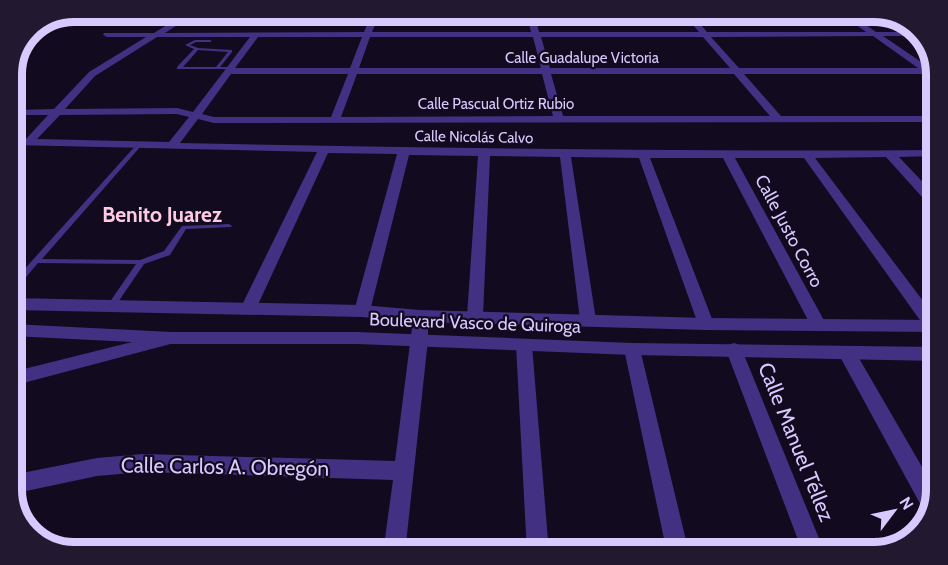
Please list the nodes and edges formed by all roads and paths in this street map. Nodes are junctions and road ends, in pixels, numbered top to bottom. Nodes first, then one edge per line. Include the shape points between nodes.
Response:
1 (533, 22) edge
2 (695, 22) edge
3 (857, 22) edge
4 (175, 23) edge
5 (372, 23) edge
6 (85, 24) dead end
7 (57, 26) edge
8 (368, 34) junction
9 (537, 34) junction
10 (705, 34) junction
11 (874, 34) junction
12 (906, 34) edge
13 (107, 35) dead end
14 (155, 35) junction
15 (256, 35) junction
16 (210, 41) dead end
17 (197, 49) junction
18 (924, 67) edge
19 (217, 68) junction
20 (230, 70) junction
21 (353, 71) junction
22 (737, 71) junction
23 (546, 72) junction
24 (925, 73) edge
25 (57, 111) junction
26 (23, 112) edge
27 (195, 115) junction
28 (335, 119) junction
29 (777, 119) junction
30 (925, 119) edge
31 (559, 120) junction
32 (23, 143) edge
33 (28, 143) junction
34 (139, 146) junction
35 (172, 146) junction
36 (324, 149) junction
37 (404, 151) junction
38 (484, 153) junction
39 (565, 153) junction
40 (889, 153) junction
41 (925, 153) edge
42 (643, 154) junction
43 (807, 154) junction
44 (728, 155) junction
45 (925, 192) edge
46 (228, 226) dead end
47 (36, 261) junction
48 (141, 262) junction
49 (23, 276) edge
50 (23, 304) edge
51 (111, 306) junction
52 (248, 309) junction
53 (362, 311) junction
54 (926, 313) edge
55 (420, 316) junction
56 (475, 316) junction
57 (588, 321) junction
58 (706, 324) junction
59 (818, 324) junction
60 (926, 326) edge
61 (23, 331) edge
62 (172, 338) junction
63 (420, 340) junction
64 (524, 345) junction
65 (632, 349) junction
66 (734, 350) junction
67 (847, 353) junction
68 (926, 354) edge
69 (23, 376) edge
70 (404, 471) junction
71 (23, 483) edge
72 (926, 493) edge
73 (395, 542) edge
74 (537, 542) edge
75 (676, 542) edge
76 (810, 542) edge

1 - 9 street
2 - 10 street
3 - 11 street
4 - 14 street
5 - 8 street
6 - 7 lane
8 - 9 street
8 - 15 street
8 - 21 street
9 - 10 street
9 - 23 street
10 - 11 street
10 - 22 street
11 - 12 street
11 - 18 street
13 - 14 street
14 - 15 street
14 - 25 street via 92,74
15 - 20 street
16 - 17 lane via 188,45
17 - 19 lane via 231,51
17 - 19 lane via 179,68
19 - 20 lane
20 - 21 street, Calle Guadalupe Victoria
20 - 27 street
21 - 23 street, Calle Guadalupe Victoria
21 - 28 street
22 - 23 street, Calle Guadalupe Victoria
22 - 24 street, Calle Guadalupe Victoria
22 - 29 street
23 - 31 street
25 - 26 street, Calle Pascual Ortiz Rubio
25 - 27 street, Calle Pascual Ortiz Rubio via 177,111
25 - 33 street
27 - 28 street, Calle Pascual Ortiz Rubio via 214,120
27 - 35 street
28 - 31 street, Calle Pascual Ortiz Rubio
29 - 30 street, Calle Pascual Ortiz Rubio
29 - 31 street, Calle Pascual Ortiz Rubio
32 - 33 street, Calle Nicolás Calvo
33 - 34 street, Calle Nicolás Calvo
34 - 35 street, Calle Nicolás Calvo
34 - 47 lane
35 - 36 street, Calle Nicolás Calvo
36 - 37 street, Calle Nicolás Calvo
36 - 52 street
37 - 38 street, Calle Nicolás Calvo
37 - 53 street
38 - 39 street, Calle Nicolás Calvo
38 - 56 street
39 - 42 street, Calle Nicolás Calvo
39 - 57 street
40 - 41 street, Calle Nicolás Calvo
40 - 43 street, Calle Nicolás Calvo
40 - 45 street
42 - 44 street, Calle Nicolás Calvo
42 - 58 street
43 - 44 street, Calle Nicolás Calvo
43 - 54 street
44 - 59 street, Calle Justo Corro
46 - 48 lane via 184,227 166,253
47 - 48 lane
47 - 49 lane
48 - 51 lane
50 - 51 street, Boulevard Vasco de Quiroga
51 - 52 street, Boulevard Vasco de Quiroga
52 - 53 street, Boulevard Vasco de Quiroga
53 - 55 street, Boulevard Vasco de Quiroga
55 - 56 street, Boulevard Vasco de Quiroga
55 - 63 street
56 - 57 street, Boulevard Vasco de Quiroga
57 - 58 street, Boulevard Vasco de Quiroga
58 - 59 street, Boulevard Vasco de Quiroga
59 - 60 street, Boulevard Vasco de Quiroga
61 - 62 street, Boulevard Vasco de Quiroga
62 - 63 street, Boulevard Vasco de Quiroga
62 - 69 street
63 - 64 street, Boulevard Vasco de Quiroga
63 - 70 street
64 - 65 street, Boulevard Vasco de Quiroga
64 - 74 street
65 - 66 street, Boulevard Vasco de Quiroga
65 - 75 street
66 - 67 street, Boulevard Vasco de Quiroga
66 - 76 street, Calle Manuel Téllez
67 - 68 street, Boulevard Vasco de Quiroga
67 - 72 street
70 - 71 street, Calle Carlos A. Obregón via 143,463 97,467
70 - 73 street

